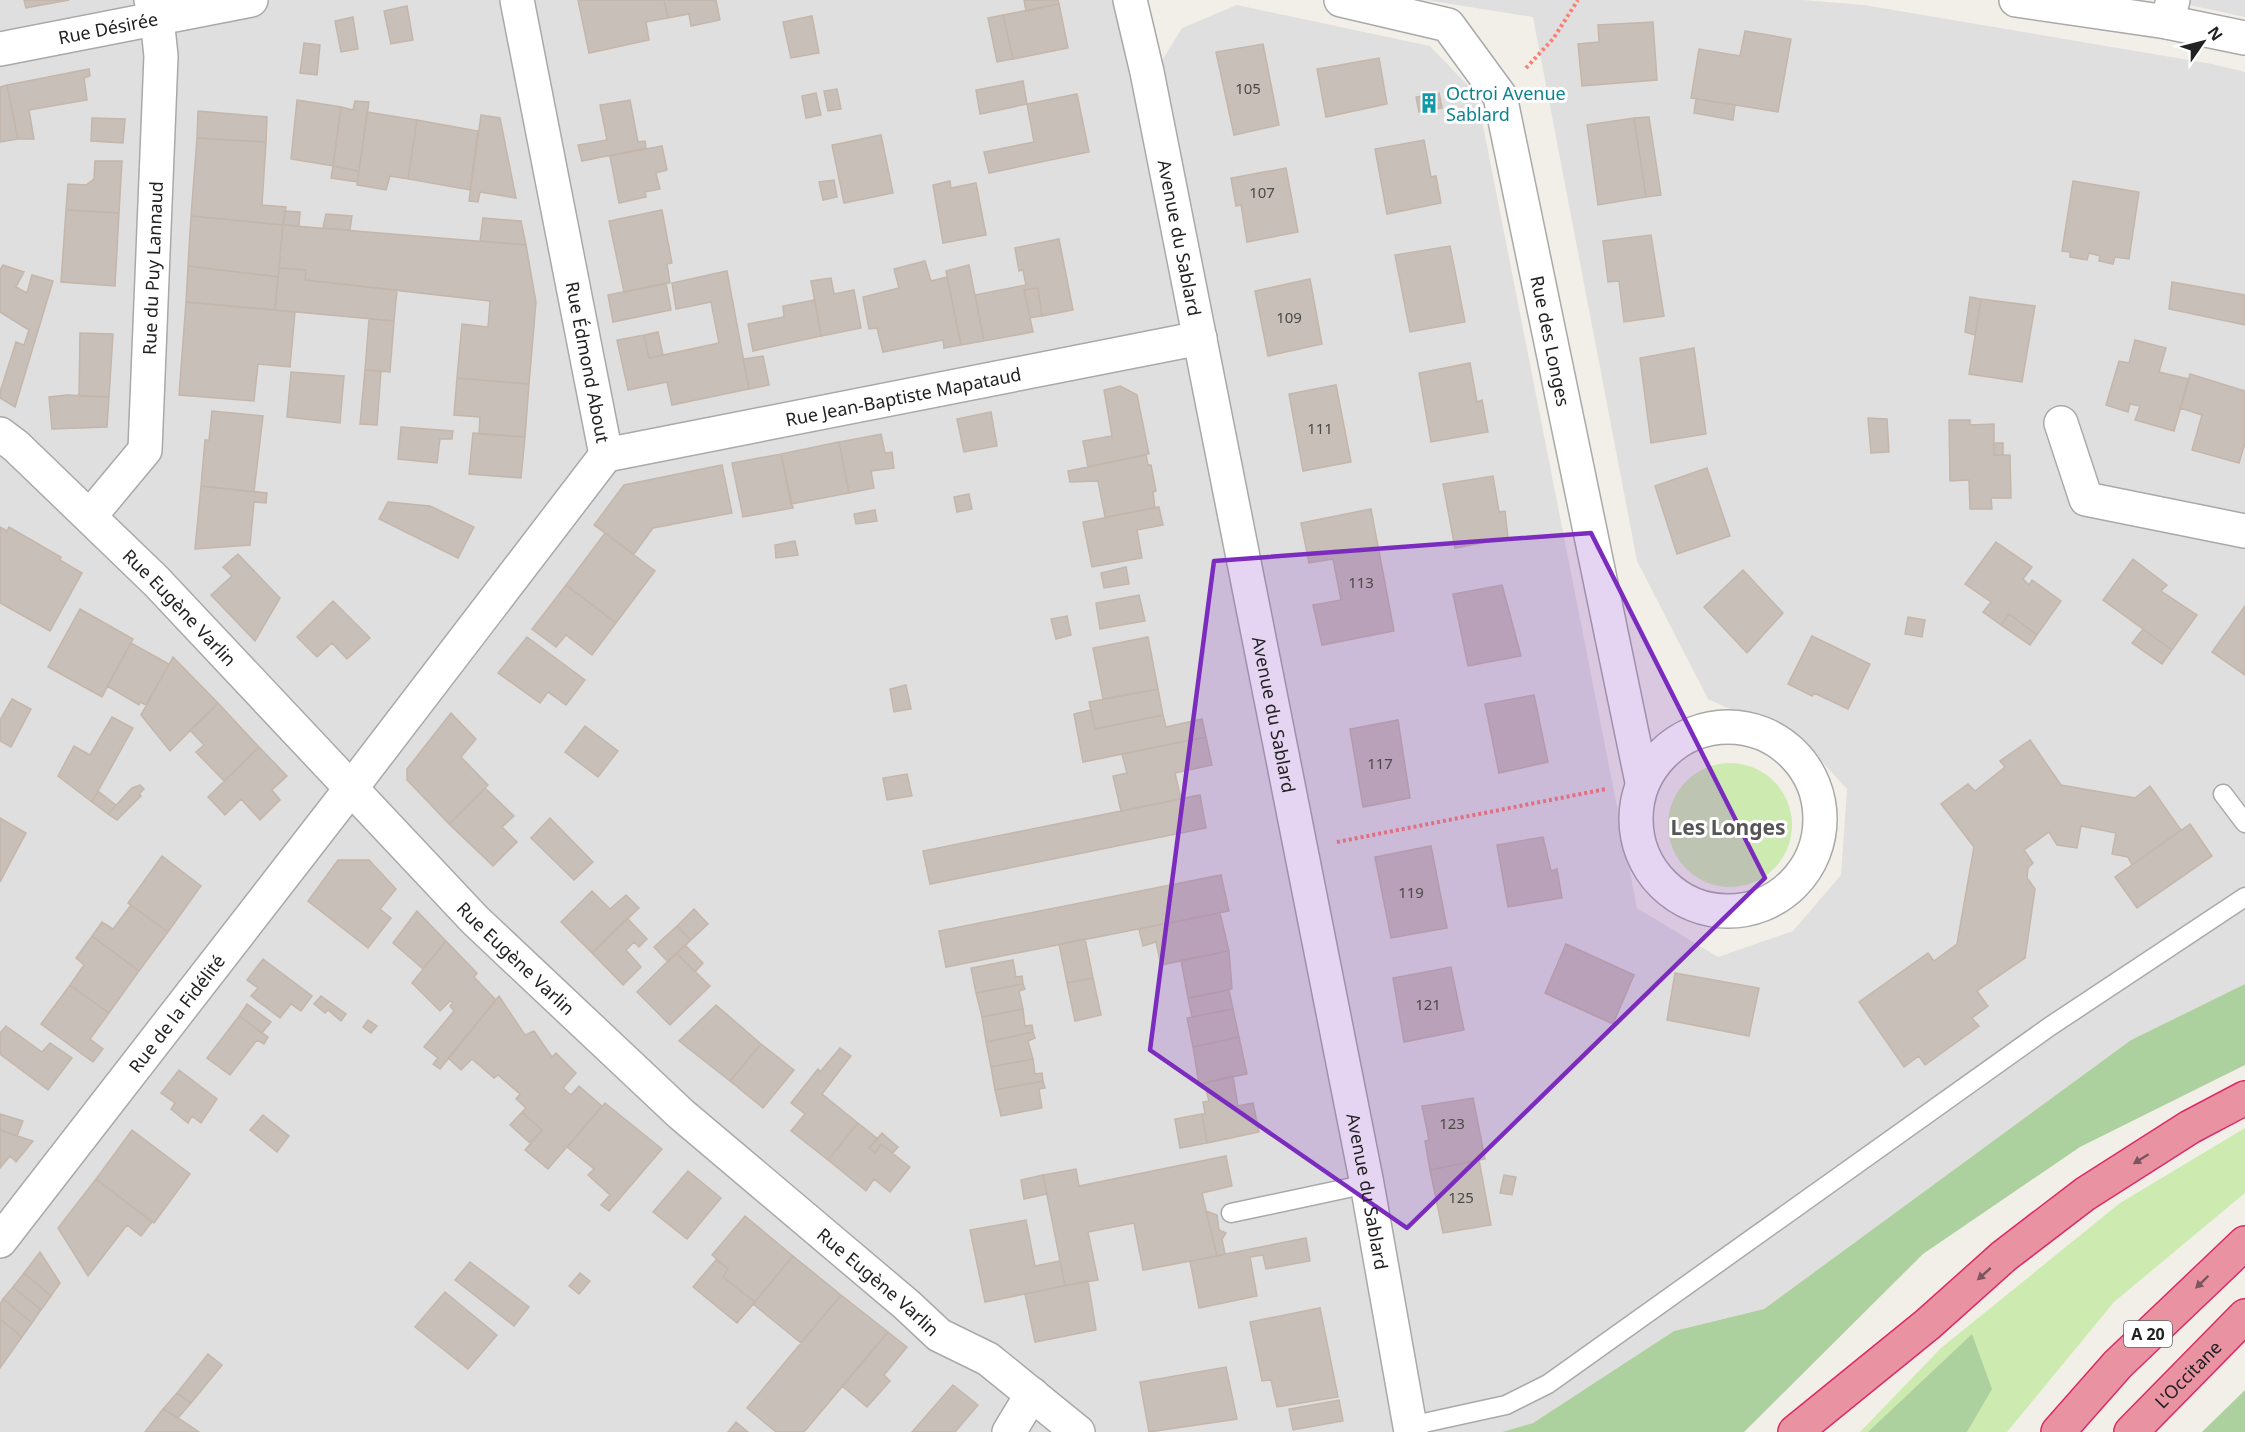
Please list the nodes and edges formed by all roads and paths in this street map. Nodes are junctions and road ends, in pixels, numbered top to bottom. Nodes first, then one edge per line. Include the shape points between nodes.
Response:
1 (251, 0) edge
2 (517, 0) edge
3 (1130, 0) edge
4 (1341, 0) edge
5 (1578, 0) edge
6 (2016, 0) edge
7 (154, 9) edge
8 (2170, 11) edge
9 (2245, 38) edge
10 (1553, 39) dead end
11 (0, 49) edge
12 (1200, 338) junction
13 (2061, 423) dead end
14 (0, 434) edge
15 (606, 455) junction
16 (90, 516) junction
17 (2245, 531) edge
18 (1642, 782) junction
19 (352, 787) junction
20 (2223, 794) dead end
21 (2245, 823) edge
22 (1301, 849) junction
23 (2245, 897) edge
24 (2245, 1098) edge
25 (1367, 1184) junction
26 (1231, 1213) dead end
27 (0, 1241) edge
28 (2245, 1243) edge
29 (2245, 1316) edge
30 (1928, 1324) junction
31 (1032, 1394) junction
32 (1411, 1429) edge
33 (1009, 1432) edge
34 (1078, 1432) edge
35 (1795, 1432) edge
36 (1823, 1432) edge
37 (2058, 1432) edge
38 (2132, 1432) edge

1 - 7 street, Rue Désirée
2 - 15 street, Rue Édmond About
3 - 12 street, Avenue du Sablard
4 - 18 street, Rue des Longes via 1448,25 1500,96
5 - 10 path
6 - 8 street
7 - 11 street, Rue Désirée
7 - 16 street, Rue du Puy Lannaud via 161,56 145,450
8 - 9 street
12 - 15 street, Rue Jean-Baptiste Mapataud
12 - 22 street, Avenue du Sablard
13 - 17 street via 2086,499
14 - 16 street, Rue Eugène Varlin
15 - 19 street, Rue Édmond About
16 - 19 street, Rue Eugène Varlin
18 - 18 street, Rue des Longes via 1635,811 1637,841 1649,868 1668,890 1693,905 1722,912 1752,909 1770,901 1800,877 1816,850 1821,818 1815,787 1799,759 1775,739 1745,728 1714,727 1684,736 1659,756
18 - 22 path
19 - 27 street, Rue de la Fidélité
19 - 31 street, Rue Eugène Varlin via 475,920 681,1114 939,1335 988,1359
20 - 21 lane
22 - 25 street, Avenue du Sablard
23 - 32 lane via 2049,1027 1548,1384 1506,1405
24 -> 30 highway via 2190,1127 2085,1194 2004,1256
25 - 26 lane
25 - 32 street, Avenue du Sablard
28 -> 37 highway, A 20 via 2118,1364
29 - 38 highway, L'Occitane
30 - 35 highway
30 - 36 highway
31 - 33 street
31 - 34 street, Rue Eugène Varlin

